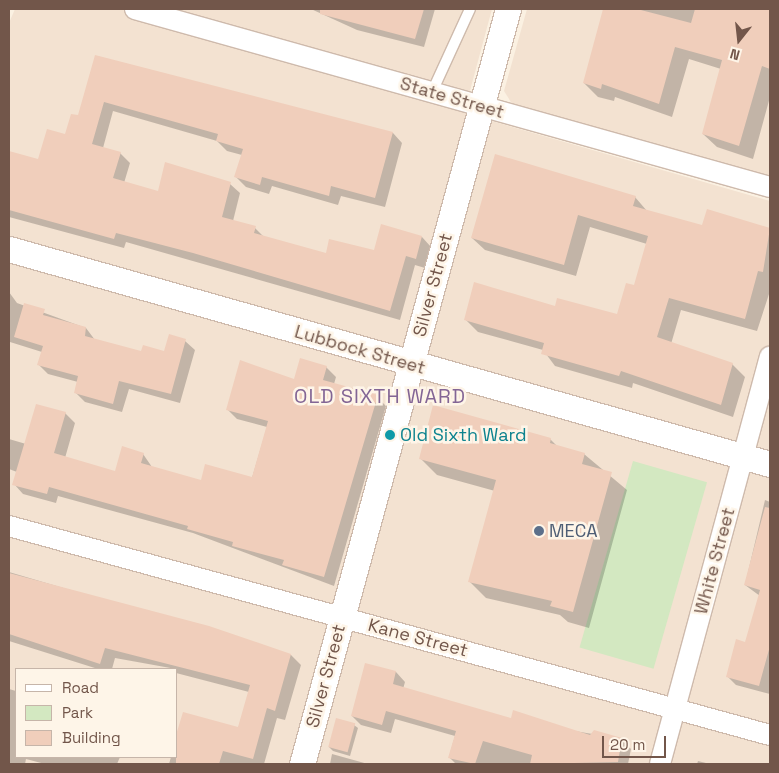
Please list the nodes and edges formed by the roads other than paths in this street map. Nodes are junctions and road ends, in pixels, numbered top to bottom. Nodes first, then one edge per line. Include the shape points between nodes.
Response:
1 (135, 9) edge
2 (470, 9) edge
3 (508, 9) edge
4 (432, 92) junction
5 (482, 106) junction
6 (770, 187) edge
7 (9, 249) edge
8 (770, 357) edge
9 (411, 365) junction
10 (743, 456) junction
11 (770, 464) edge
12 (9, 526) edge
13 (342, 618) junction
14 (675, 709) junction
15 (770, 735) edge
16 (302, 764) edge
17 (660, 764) edge

1 - 4 street, State Street
2 - 4 lane
3 - 5 street, Silver Street
4 - 5 street, State Street
5 - 6 street, State Street
5 - 9 street, Silver Street
7 - 9 street, Lubbock Street
8 - 10 street, White Street
9 - 10 street, Lubbock Street
9 - 13 street, Silver Street
10 - 11 street, Lubbock Street
10 - 14 street, White Street
12 - 13 street, Kane Street
13 - 14 street, Kane Street
13 - 16 street, Silver Street
14 - 15 street, Kane Street
14 - 17 street, White Street

